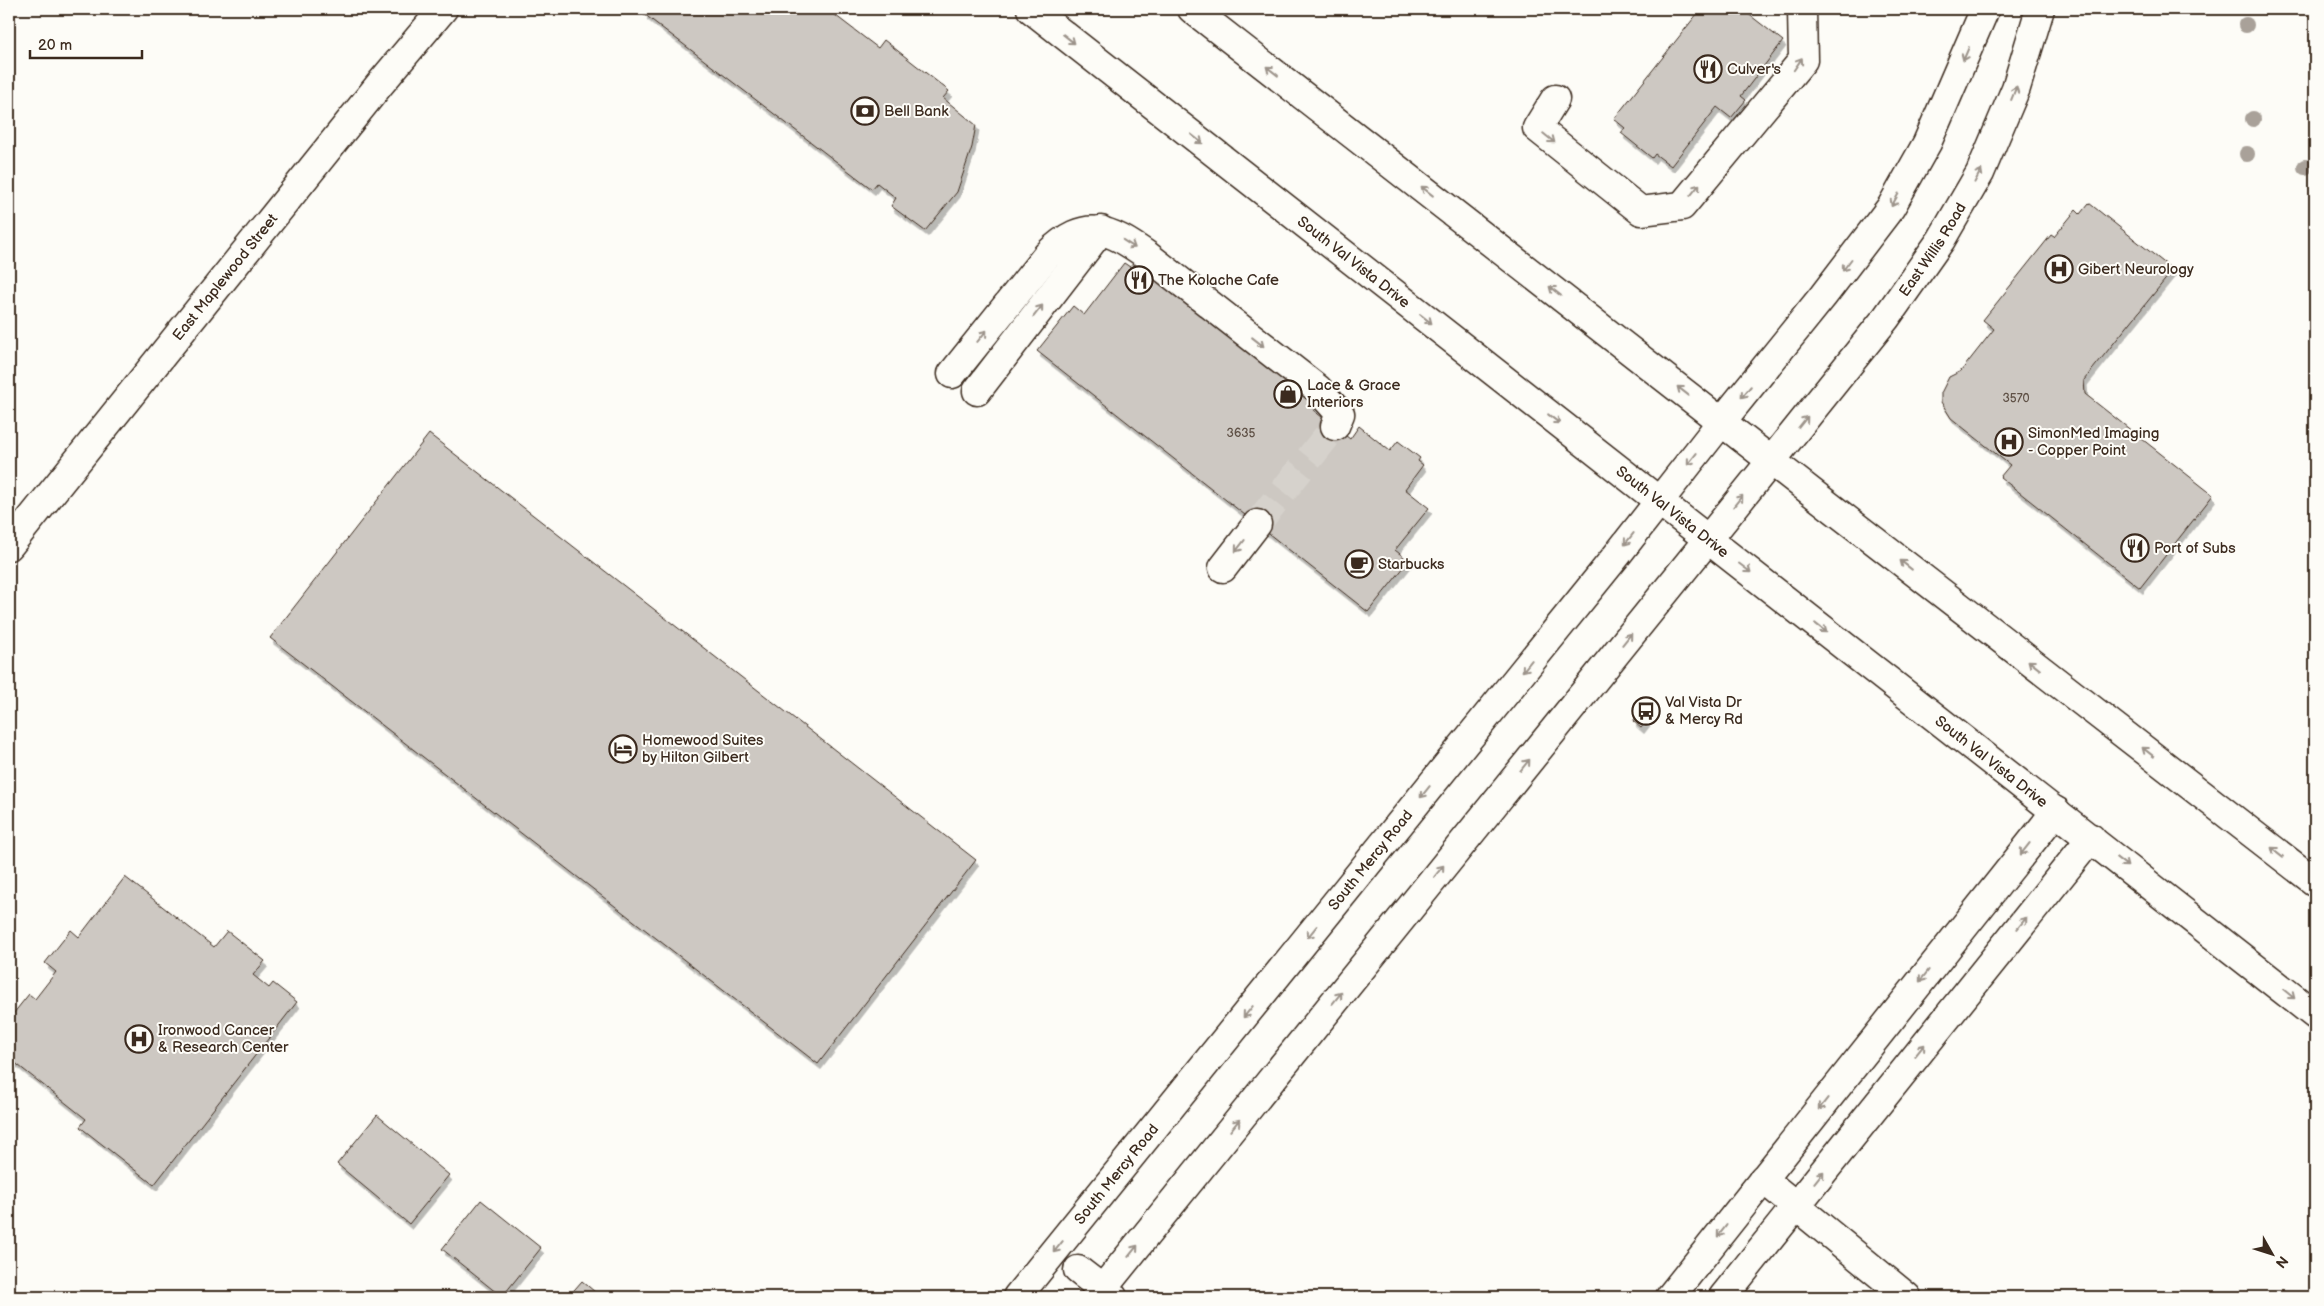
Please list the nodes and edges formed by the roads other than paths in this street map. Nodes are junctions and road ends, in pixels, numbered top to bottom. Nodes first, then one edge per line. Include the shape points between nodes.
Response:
1 (443, 9) edge
2 (1031, 9) edge
3 (1192, 9) edge
4 (1802, 9) edge
5 (1985, 9) edge
6 (2040, 9) edge
7 (1555, 99) dead end
8 (1100, 230) junction
9 (952, 374) dead end
10 (977, 391) dead end
11 (1722, 421) junction
12 (1335, 426) dead end
13 (1772, 460) junction
14 (1659, 500) junction
15 (1257, 524) tunnel mouth
16 (1707, 539) junction
17 (9, 546) edge
18 (1223, 568) dead end
19 (2056, 811) junction
20 (2091, 838) junction
21 (2315, 882) edge
22 (2315, 1015) edge
23 (1763, 1180) junction
24 (1795, 1206) junction
25 (1078, 1270) dead end
26 (1104, 1295) edge
27 (1017, 1297) edge
28 (1670, 1297) edge
29 (1723, 1297) edge
30 (1907, 1297) edge

1 - 17 main road, East Maplewood Street
2 -> 14 main road, South Val Vista Drive
11 -> 3 main road
7 -> 4 main road via 1537,128 1641,211 1682,206 1803,60
5 -> 11 main road via 1927,143 1891,207
13 -> 6 main road, East Willis Road via 1886,318 1946,231 1980,173 2016,88
9 -> 8 main road via 1062,240 1080,231
10 -> 8 main road
8 -> 12 main road via 1126,240 1148,256 1318,389 1340,414
11 - 13 main road
11 -> 14 main road, South Mercy Road
16 -> 13 main road
21 -> 13 main road
14 - 16 main road, South Val Vista Drive
14 -> 27 main road, South Mercy Road
15 -> 18 main road
16 -> 19 main road, South Val Vista Drive
26 -> 16 main road
19 - 20 main road, South Val Vista Drive
19 -> 23 main road
20 -> 22 main road, South Val Vista Drive
24 -> 20 main road
23 - 24 main road
23 -> 28 main road
24 - 29 main road
24 - 30 main road
25 - 26 main road

